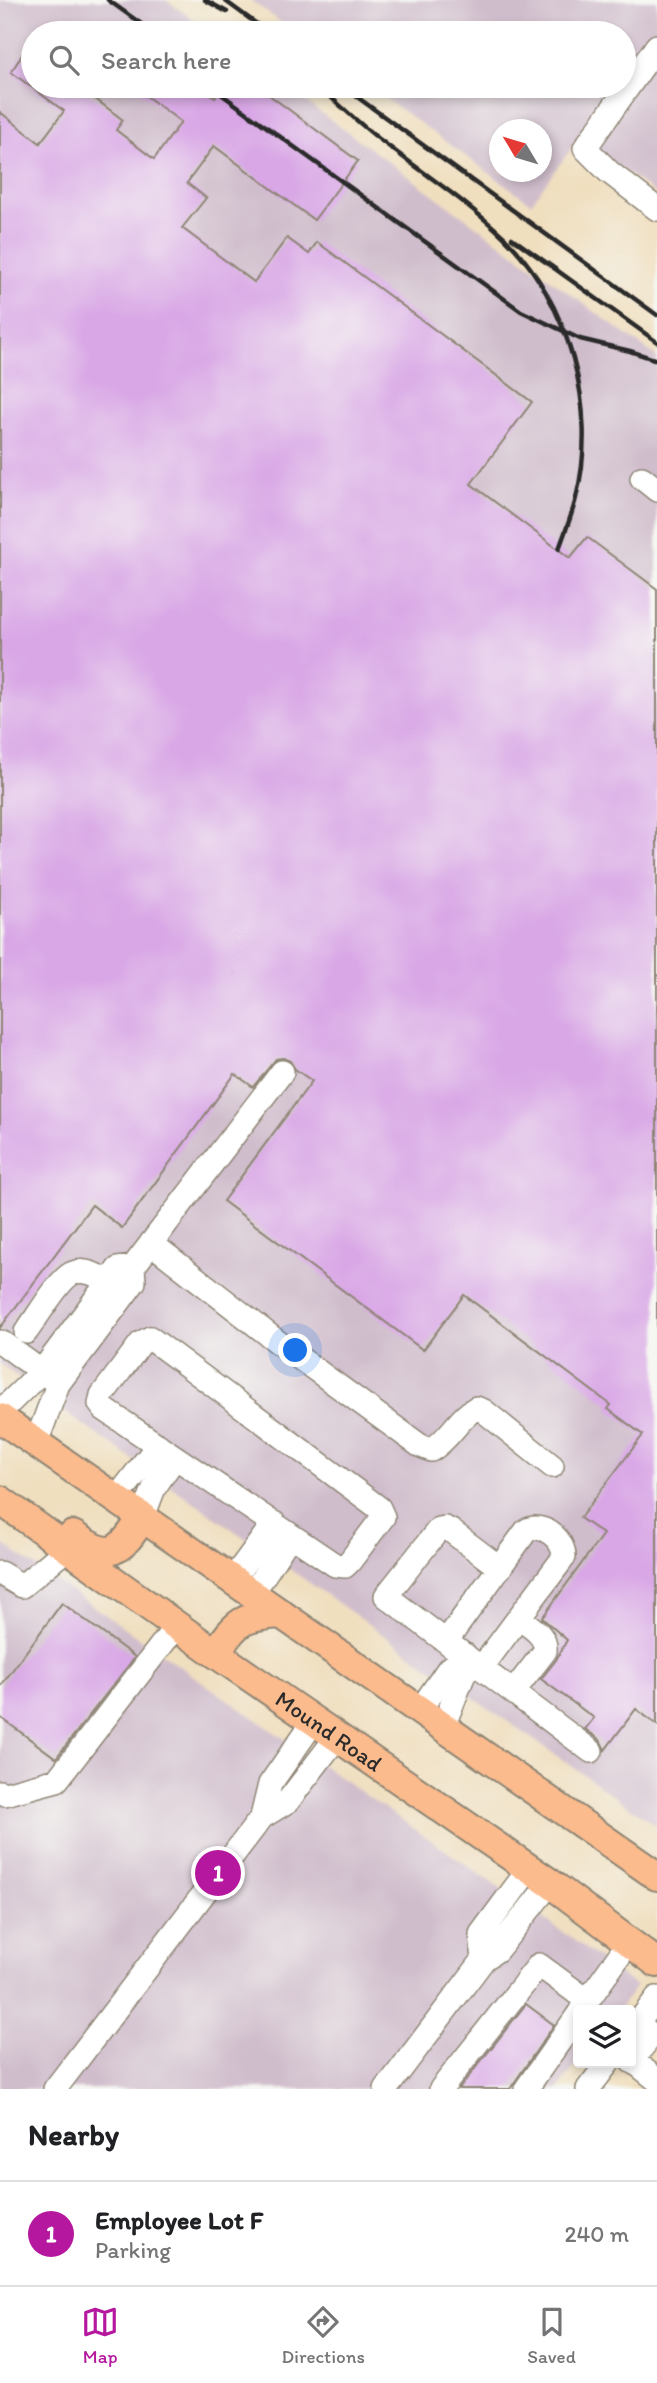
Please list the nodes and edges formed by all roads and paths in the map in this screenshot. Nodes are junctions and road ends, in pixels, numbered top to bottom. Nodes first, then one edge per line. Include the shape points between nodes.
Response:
1 (657, 46) edge
2 (636, 76) edge
3 (620, 98) edge
4 (657, 209) edge
5 (282, 1072) dead end
6 (151, 1243) junction
7 (133, 1267) junction
8 (108, 1282) junction
9 (102, 1308) junction
10 (26, 1332) dead end
11 (2, 1342) edge
12 (50, 1378) junction
13 (0, 1415) edge
14 (36, 1443) junction
15 (167, 1451) junction
16 (552, 1466) dead end
17 (0, 1482) edge
18 (116, 1499) junction
19 (0, 1500) edge
20 (143, 1517) junction
21 (282, 1530) junction
22 (68, 1548) junction
23 (500, 1568) junction
24 (0, 1573) edge
25 (242, 1587) junction
26 (281, 1614) junction
27 (519, 1618) junction
28 (177, 1625) junction
29 (447, 1640) junction
30 (215, 1653) junction
31 (470, 1662) junction
32 (514, 1692) junction
33 (431, 1718) junction
34 (326, 1729) junction
35 (591, 1751) dead end
36 (0, 1792) edge
37 (539, 1876) junction
38 (657, 1876) edge
39 (629, 1942) junction
40 (657, 1963) edge
41 (657, 1998) edge
42 (579, 2005) edge
43 (586, 2005) edge
44 (573, 2023) edge
45 (636, 2025) edge
46 (636, 2029) edge
47 (636, 2049) edge
48 (614, 2068) edge
49 (633, 2068) edge
50 (657, 2080) edge
51 (55, 2089) edge
52 (386, 2089) edge
53 (441, 2089) edge
54 (526, 2089) edge
55 (588, 2089) edge

1 - 2 street
3 - 4 street via 585,148
5 - 6 street
6 - 7 street
6 - 16 street via 419,1445 431,1450 442,1444 476,1408
7 - 8 street via 118,1269
7 - 9 street via 134,1282
8 - 9 street
8 - 10 street via 94,1273 71,1273
9 - 12 street
11 - 12 street
12 - 13 street
12 - 14 street
13 - 14 main road
14 - 18 main road
15 - 18 street
15 - 20 street
15 - 21 street
15 - 21 street via 100,1404 141,1343 150,1338 383,1517 345,1566 335,1565
17 - 20 main road via 105,1552 126,1542
18 - 20 main road
19 - 22 main road, Mound Road
20 - 25 main road
21 - 25 street
22 - 24 street via 22,1586
22 - 28 main road, Mound Road
23 - 27 street via 533,1527 547,1531 564,1550 559,1565
23 - 29 street
23 - 29 street via 451,1531 439,1529 386,1595
25 - 26 main road
26 - 30 main road via 250,1617 239,1623
26 - 33 main road
27 - 31 street
27 - 32 street via 541,1635 546,1646
28 - 30 main road, Mound Road
28 - 36 street via 57,1780
29 - 31 street
30 - 34 main road, Mound Road
31 - 32 street
31 - 33 street via 450,1668
32 - 35 street
33 - 38 main road
34 - 37 main road, Mound Road
34 - 51 street via 270,1784 262,1817
37 - 39 main road, Mound Road
37 - 52 street via 481,1934 484,1959
39 - 40 main road, Mound Road
39 - 43 street
41 - 45 street
42 - 53 street via 539,1965
44 - 54 street
46 - 47 street via 652,2035
48 - 55 street
49 - 50 street

